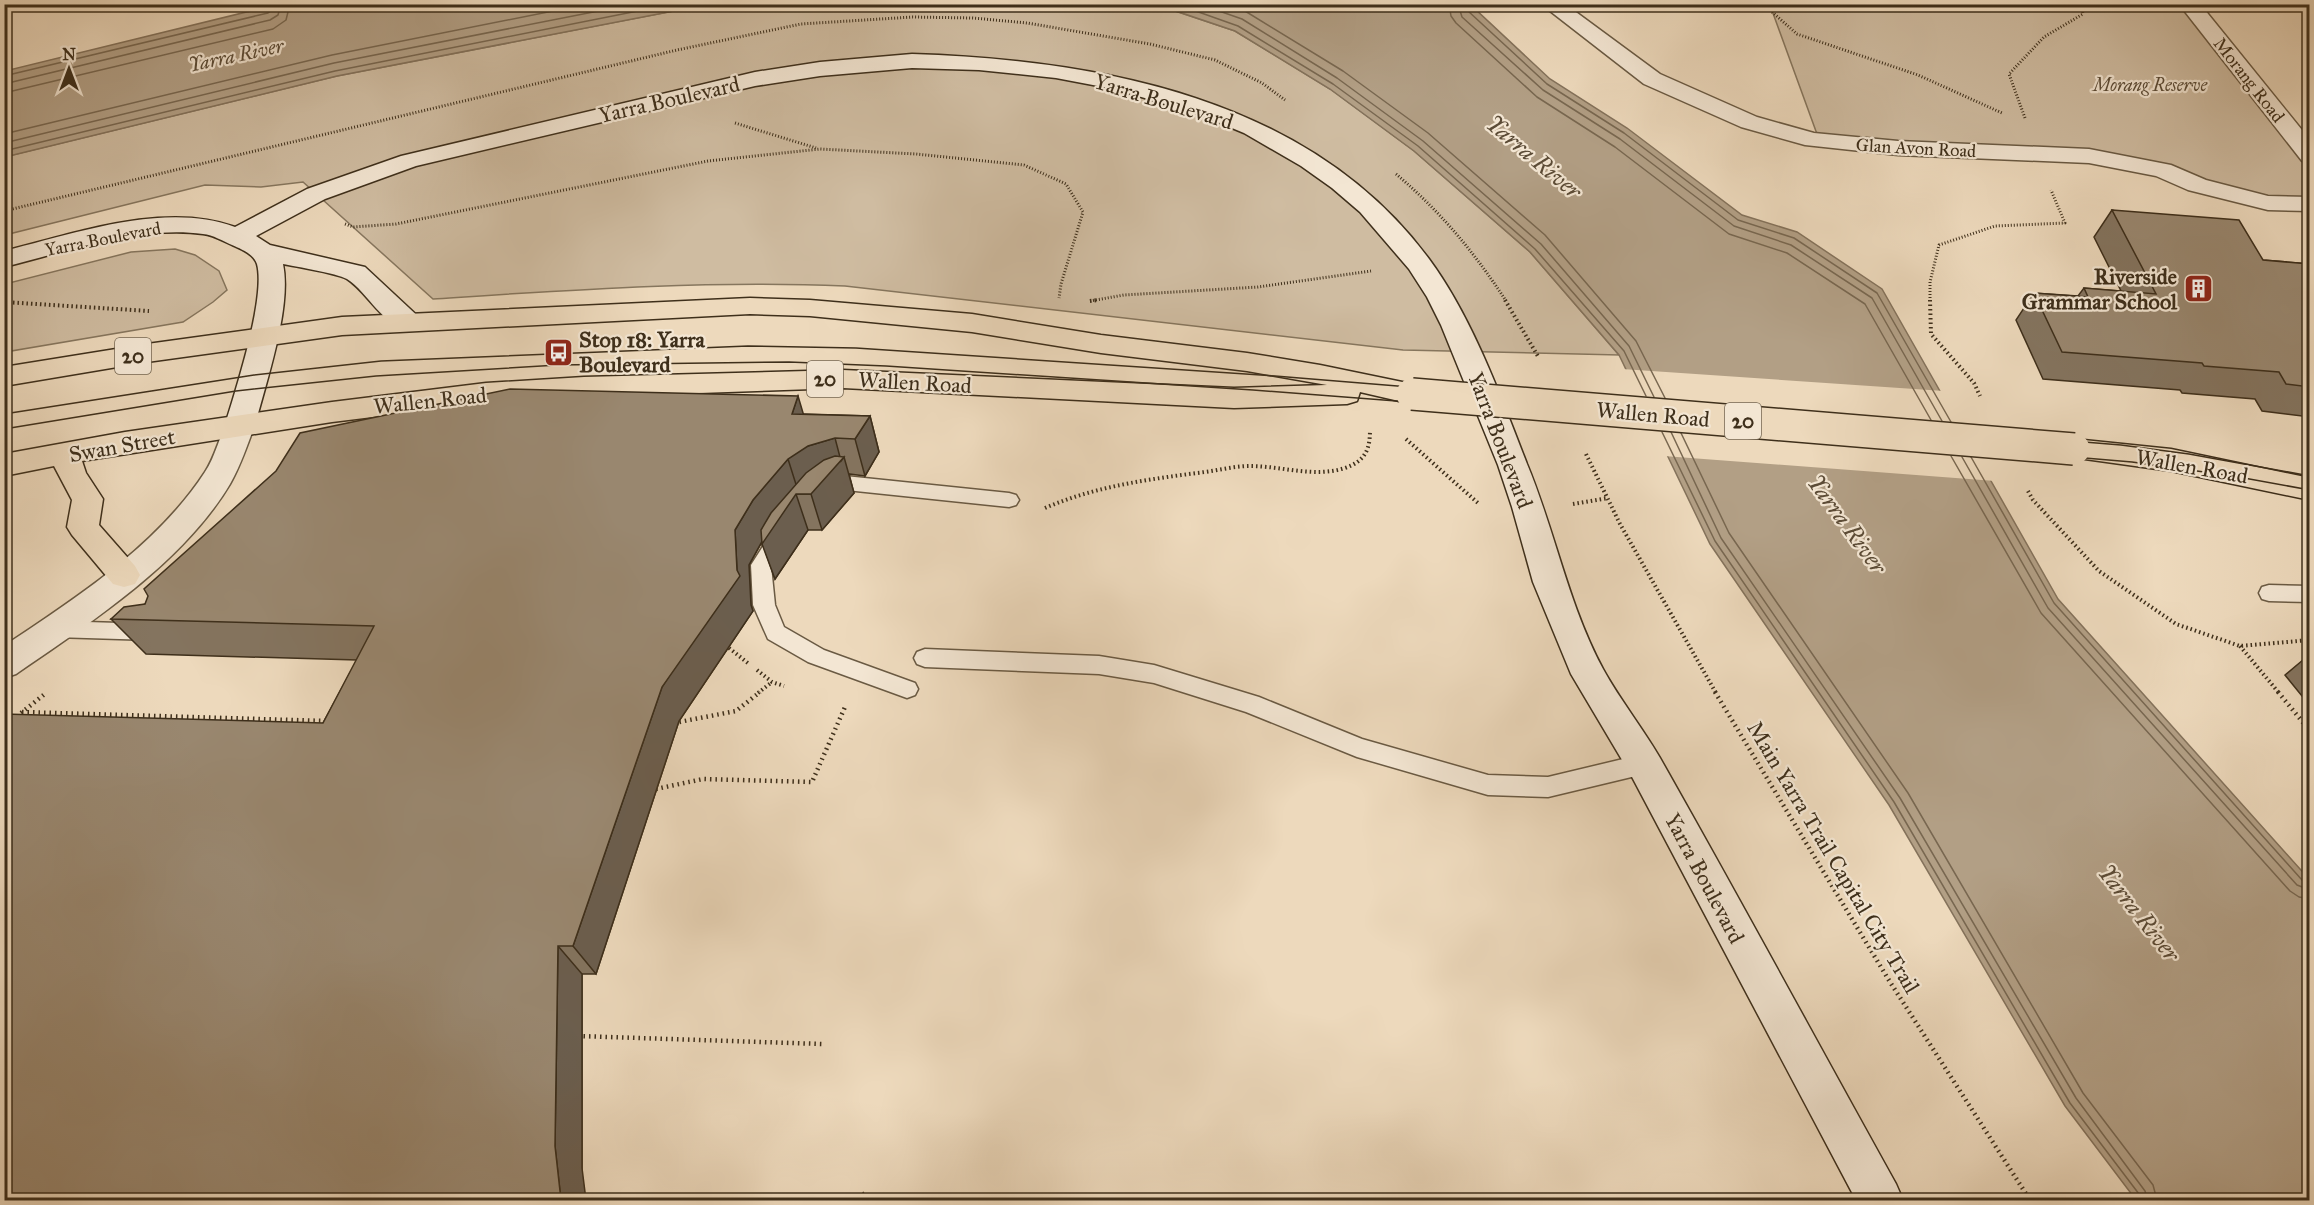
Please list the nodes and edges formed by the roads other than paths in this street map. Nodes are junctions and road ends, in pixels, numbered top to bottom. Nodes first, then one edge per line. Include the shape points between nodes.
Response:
1 (1551, 4) edge
2 (2189, 4) edge
3 (2310, 156) edge
4 (2310, 204) edge
5 (236, 237) junction
6 (260, 251) junction
7 (4, 259) edge
8 (409, 321) junction
9 (262, 337) junction
10 (4, 378) edge
11 (1412, 394) junction
12 (240, 425) junction
13 (2074, 449) junction
14 (65, 455) junction
15 (4, 465) edge
16 (2310, 466) edge
17 (2310, 489) edge
18 (1009, 500) dead end
19 (808, 502) edge
20 (794, 518) edge
21 (124, 575) junction
22 (2269, 593) dead end
23 (2310, 594) edge
24 (54, 629) junction
25 (169, 632) edge
26 (925, 658) dead end
27 (4, 664) edge
28 (908, 689) dead end
29 (1644, 764) junction
30 (1880, 1200) edge

1 - 4 street, Glan Avon Road via 1652,79 1749,122 1803,137 1898,148 2090,156 2163,170 2197,185 2268,203
2 - 3 street, Morang Road
5 - 6 street, Yarra Boulevard
5 - 7 street, Yarra Boulevard via 202,226 160,228 97,237
5 - 29 street, Yarra Boulevard via 341,183 409,161 706,90 820,69 912,62 979,63 1056,71 1117,83 1204,108 1252,128 1310,161 1369,207 1420,266 1455,326 1528,507 1549,582 1588,674
6 - 8 street, Yarra Boulevard via 356,273
6 - 9 street via 269,261 273,286
8 - 9 main road, Wallen Road / 20
8 - 11 main road, Wallen Road / 20 via 750,306 810,308 948,320 1247,362
9 - 10 main road, 20
9 - 12 street
11 - 12 main road, Wallen Road / 20 via 1234,398 843,379 751,380 486,393
11 - 13 main road, Wallen Road / 20, bridge
12 - 14 main road, Swan Street / 20
12 - 21 street via 218,478 179,524
13 - 16 main road, Wallen Road / 20
13 - 17 main road, Wallen Road / 20 via 2171,460
14 - 15 main road, Swan Street / 20
14 - 21 main road via 72,475 88,499 83,527
18 - 19 lane via 845,483 826,489
20 - 28 lane via 761,565 764,605 776,633 816,656
21 - 24 street
22 - 23 lane
24 - 25 lane
24 - 27 street
26 - 29 lane via 1099,665 1154,674 1251,704 1358,747 1488,785 1548,786
29 - 30 street, Yarra Boulevard

